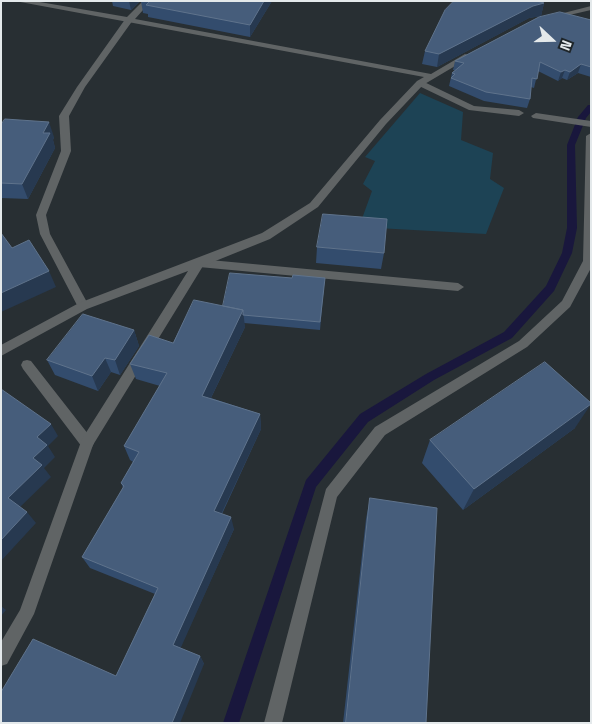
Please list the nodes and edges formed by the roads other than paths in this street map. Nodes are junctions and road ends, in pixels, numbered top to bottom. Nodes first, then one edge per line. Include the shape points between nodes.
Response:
1 (19, 1) edge
2 (147, 1) edge
3 (591, 8) edge
4 (129, 20) junction
5 (542, 20) edge
6 (481, 49) edge
7 (430, 76) junction
8 (420, 83) junction
9 (519, 113) dead end
10 (536, 116) dead end
11 (591, 124) edge
12 (590, 141) edge
13 (199, 263) junction
14 (458, 287) dead end
15 (83, 306) junction
16 (1, 351) edge
17 (27, 365) dead end
18 (87, 442) junction
19 (1, 658) edge
20 (273, 723) edge

1 - 4 street
2 - 4 street
3 - 5 street
4 - 7 street
4 - 15 street via 106,49 64,116 66,150 41,215 46,234
6 - 7 street
7 - 8 street
8 - 9 street via 472,108
8 - 13 street via 314,205 266,236
10 - 11 street
12 - 20 street via 589,261 566,304 523,344 380,431 330,494
13 - 14 street
13 - 15 street
13 - 18 street
15 - 16 street
17 - 18 street
18 - 19 street via 26,614

